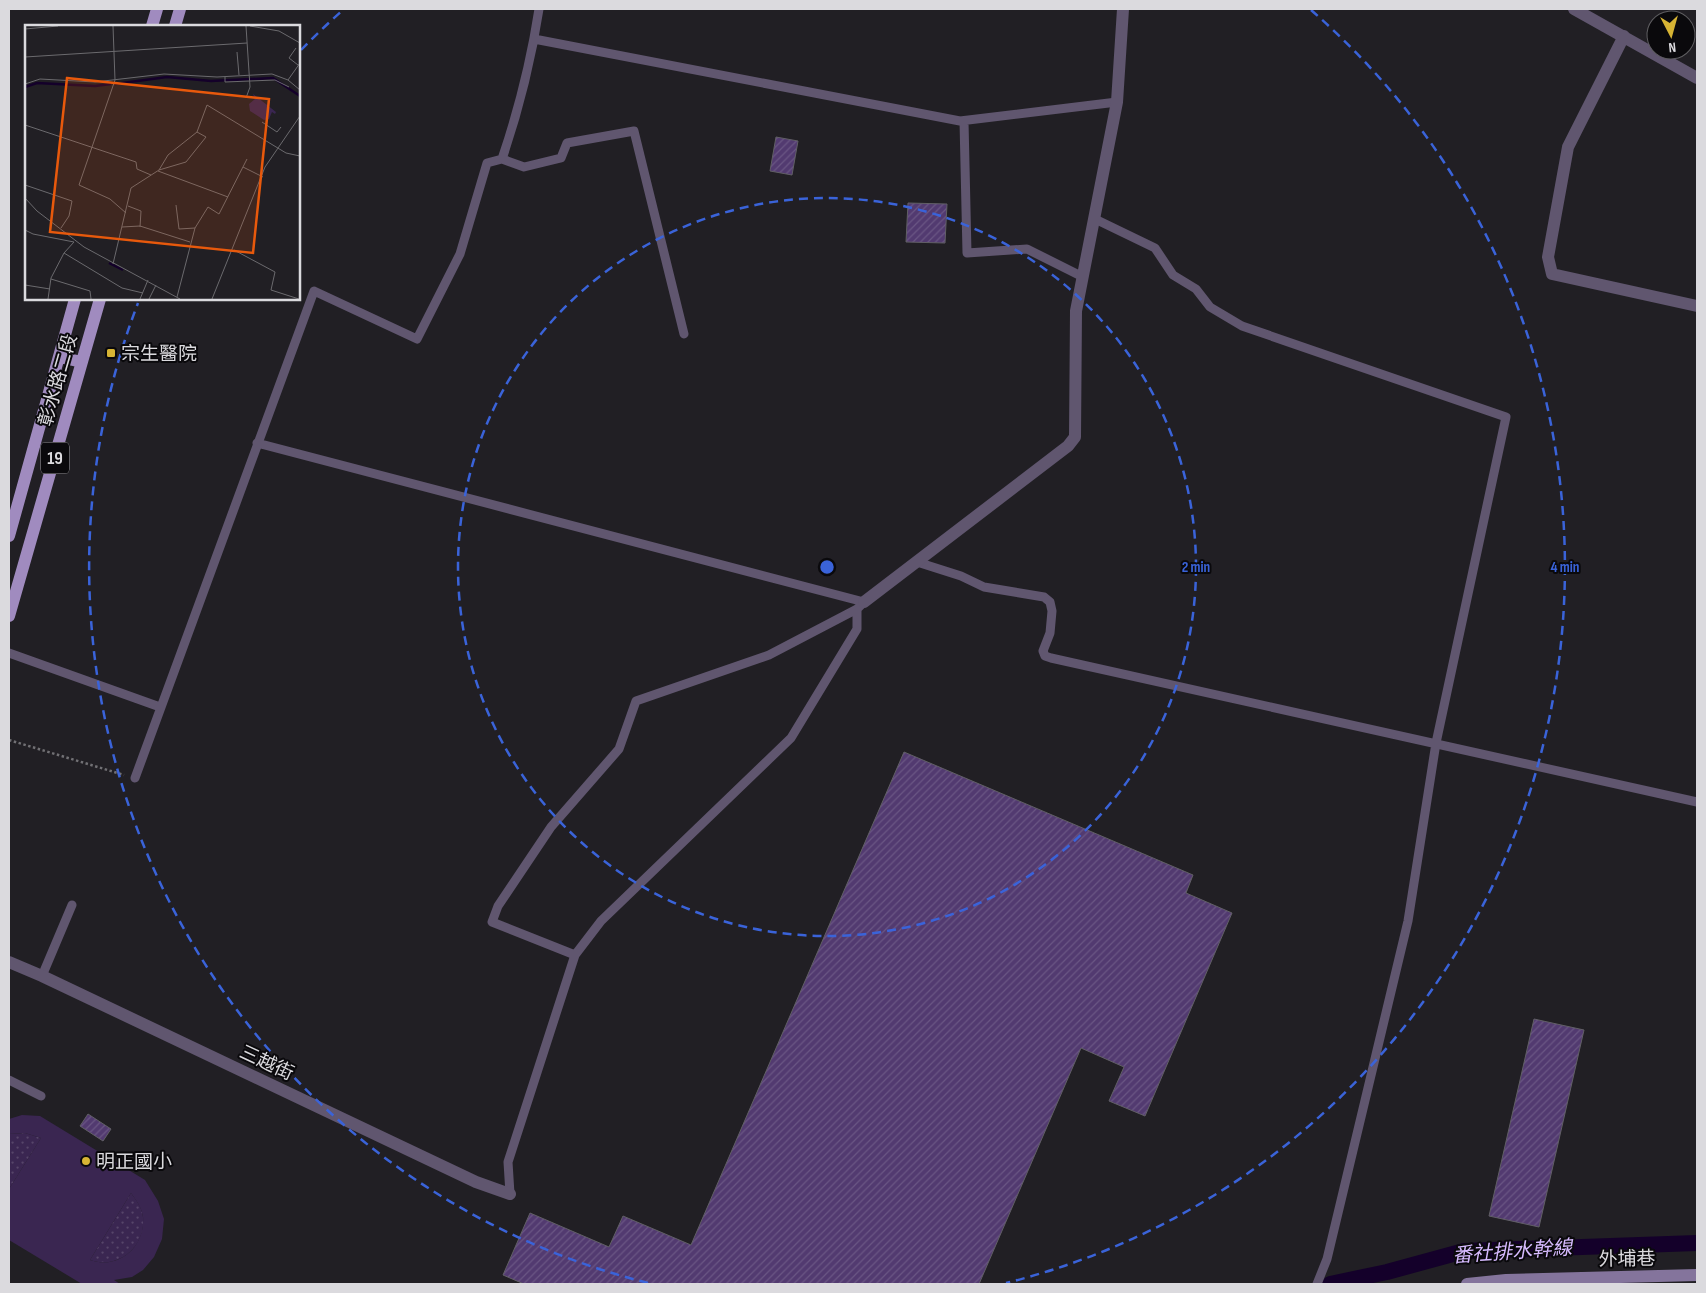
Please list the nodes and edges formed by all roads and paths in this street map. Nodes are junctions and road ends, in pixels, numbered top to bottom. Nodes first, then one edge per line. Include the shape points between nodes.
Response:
1 (157, 9) edge
2 (180, 9) edge
3 (538, 9) edge
4 (1123, 9) edge
5 (1574, 9) edge
6 (152, 25) edge
7 (175, 25) edge
8 (1624, 36) junction
9 (534, 38) junction
10 (1697, 78) edge
11 (1117, 102) junction
12 (964, 121) junction
13 (502, 159) junction
14 (1095, 219) junction
15 (1083, 277) junction
16 (75, 300) edge
17 (100, 300) edge
18 (1697, 306) edge
19 (684, 334) dead end
20 (59, 357) junction
21 (82, 362) junction
22 (257, 444) junction
23 (9, 536) edge
24 (917, 562) junction
25 (860, 605) junction
26 (9, 616) edge
27 (9, 653) edge
28 (160, 707) junction
29 (9, 740) edge
30 (1436, 743) junction
31 (135, 778) joint
32 (1697, 802) edge
33 (72, 905) dead end
34 (575, 955) junction
35 (9, 962) edge
36 (42, 976) junction
37 (9, 1080) edge
38 (42, 1096) dead end
39 (510, 1194) joint
40 (1697, 1275) edge
41 (1317, 1284) edge
42 (1467, 1284) edge

1 - 6 main road
2 - 7 main road
3 - 9 lane
4 - 11 street
5 - 8 street
8 - 10 street
8 - 18 street via 1568,147 1548,257 1552,274
9 - 12 lane
9 - 13 lane via 518,110
11 - 12 lane
11 - 14 street
12 - 15 lane via 967,252 1027,249
13 - 19 lane via 524,167 561,158 568,143 634,132
13 - 22 lane via 487,163 460,254 417,339 314,291
14 - 15 street
14 - 30 lane via 1154,248 1173,275 1196,289 1210,307 1242,326 1506,417
15 - 24 street via 1076,311 1075,437 1068,446
16 - 20 main road, 彰水路二段 / 19
17 - 21 main road, 彰水路二段 / 19
20 - 21 main road
20 - 23 main road, 彰水路二段 / 19
21 - 26 main road, 彰水路二段 / 19
22 - 25 lane
22 - 28 lane
24 - 25 street
24 - 30 lane via 984,587 1044,597 1050,602 1052,611 1050,633 1043,651 1045,656
25 - 34 lane via 857,628 791,738 601,921
25 - 34 lane via 769,654 636,701 619,749 551,827 498,906 492,922
27 - 28 lane
28 - 31 lane
29 - 31 path
30 - 32 lane
30 - 41 lane via 1408,921 1327,1259
33 - 36 lane
34 - 39 lane via 508,1162
35 - 36 street, 三越街
36 - 39 street, 三越街 via 476,1182
37 - 38 lane
40 - 42 street, 外埔巷

